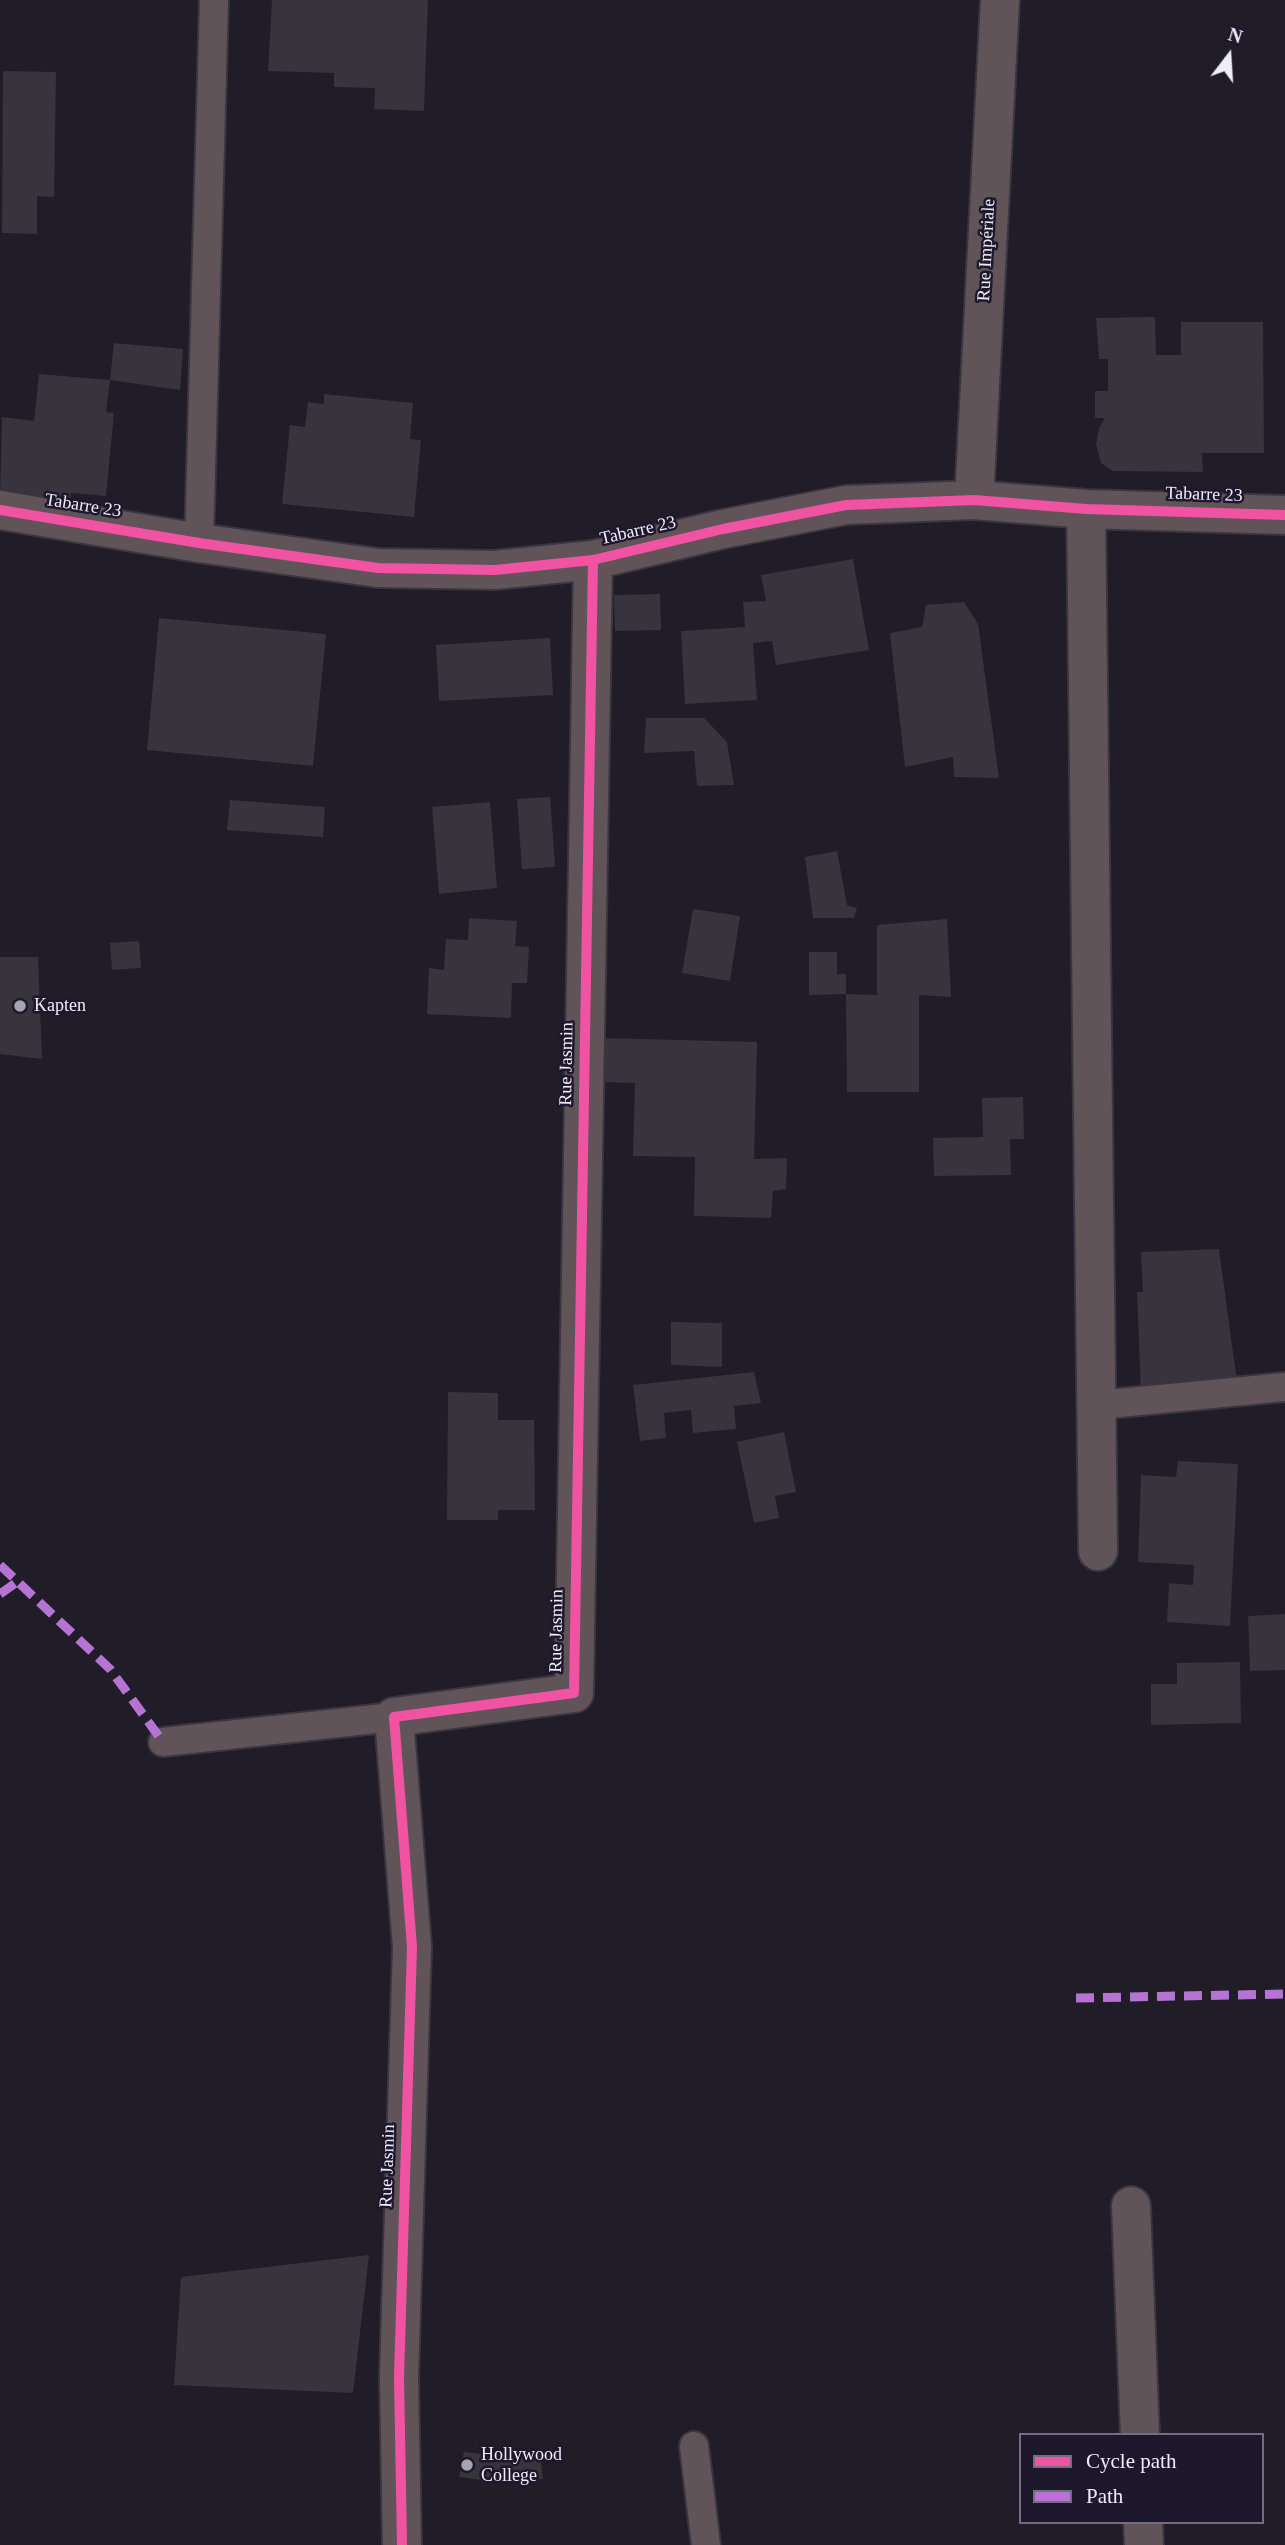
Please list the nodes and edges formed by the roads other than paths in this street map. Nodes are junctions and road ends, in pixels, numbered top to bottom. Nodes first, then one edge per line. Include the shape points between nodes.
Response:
1 (214, 0) edge
2 (1000, 0) edge
3 (974, 500) junction
4 (1086, 509) junction
5 (0, 510) edge
6 (1285, 515) edge
7 (199, 543) junction
8 (593, 560) junction
9 (1285, 1387) edge
10 (1098, 1405) junction
11 (1098, 1551) dead end
12 (394, 1717) junction
13 (163, 1742) dead end
14 (1131, 2206) dead end
15 (1140, 2433) edge
16 (694, 2446) dead end
17 (1143, 2524) edge
18 (402, 2545) edge
19 (706, 2545) edge
20 (1144, 2545) edge

1 - 7 lane
2 - 3 street, Rue Impériale
3 - 4 street, Tabarre 23
3 - 8 street, Tabarre 23 via 846,505
4 - 6 street, Tabarre 23
4 - 10 street
5 - 7 street, Tabarre 23
7 - 8 street, Tabarre 23 via 378,568 495,570
8 - 12 street, Rue Jasmin via 574,1693
9 - 10 lane
10 - 11 street
12 - 13 lane
12 - 18 street, Rue Jasmin via 412,1947 399,2377
14 - 15 street
16 - 19 lane
17 - 20 street

